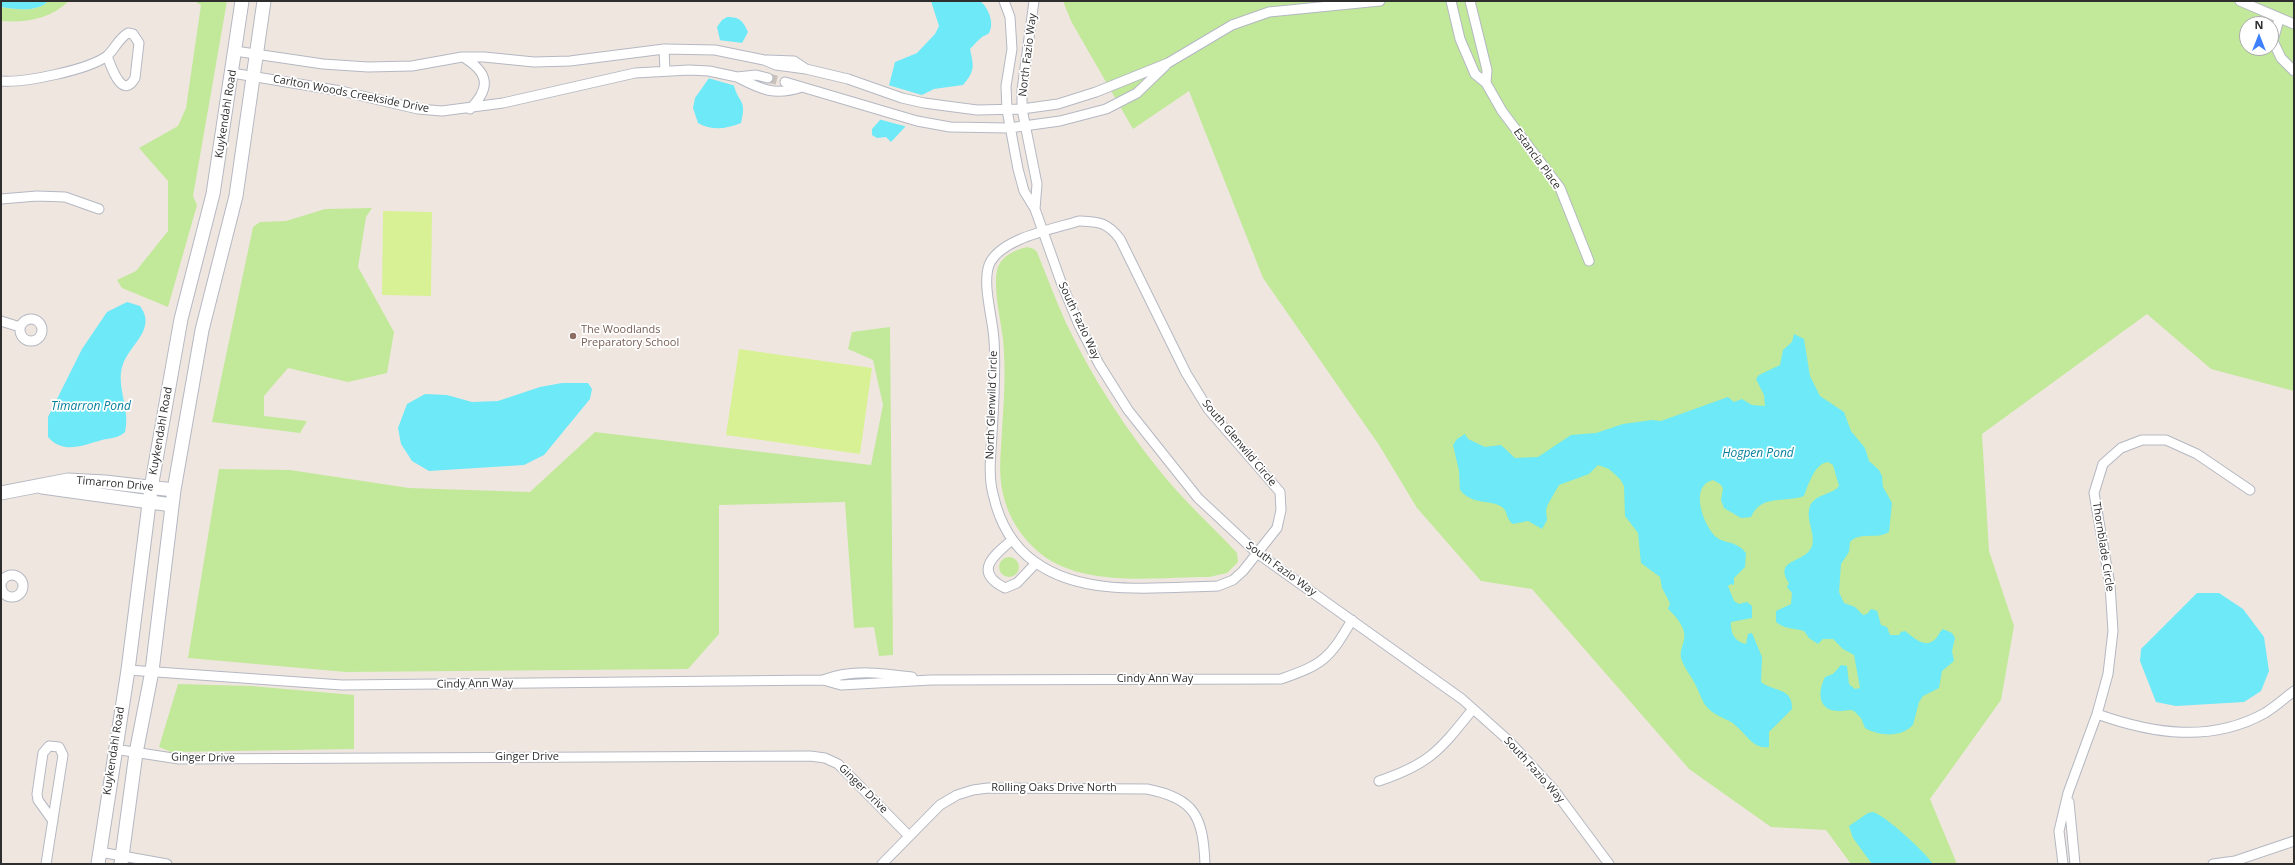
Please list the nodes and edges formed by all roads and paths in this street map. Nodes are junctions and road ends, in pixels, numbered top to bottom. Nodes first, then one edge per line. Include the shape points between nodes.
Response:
1 (242, 1) edge
2 (264, 1) edge
3 (1004, 1) edge
4 (1034, 1) edge
5 (1380, 1) edge
6 (1451, 1) edge
7 (1470, 1) edge
8 (2240, 1) edge
9 (2272, 16) edge
10 (2279, 19) edge
11 (2294, 24) edge
12 (664, 49) junction
13 (235, 51) junction
14 (257, 54) junction
15 (2279, 54) edge
16 (107, 56) junction
17 (462, 57) junction
18 (1168, 63) junction
19 (806, 69) junction
20 (665, 71) junction
21 (2294, 71) edge
22 (232, 73) junction
23 (253, 76) junction
24 (737, 77) junction
25 (768, 78) tunnel mouth
26 (1, 81) edge
27 (785, 82) tunnel mouth
28 (1486, 82) junction
29 (802, 87) junction
30 (470, 109) junction
31 (1007, 110) junction
32 (1022, 110) junction
33 (1026, 127) junction
34 (1009, 128) junction
35 (1, 199) edge
36 (99, 209) dead end
37 (1035, 209) junction
38 (1042, 232) junction
39 (1589, 261) dead end
40 (1, 321) edge
41 (20, 327) dead end
42 (174, 490) junction
43 (2250, 490) dead end
44 (1, 493) edge
45 (150, 494) junction
46 (172, 505) junction
47 (998, 514) joint
48 (1012, 540) junction
49 (1257, 553) junction
50 (1036, 563) junction
51 (1352, 620) junction
52 (128, 670) junction
53 (152, 672) junction
54 (2294, 691) edge
55 (1473, 709) junction
56 (2097, 714) junction
57 (114, 750) junction
58 (136, 753) junction
59 (1379, 781) dead end
60 (2068, 793) junction
61 (53, 821) junction
62 (909, 836) junction
63 (2294, 841) edge
64 (99, 858) edge
65 (122, 860) edge
66 (46, 864) edge
67 (167, 864) edge
68 (882, 864) edge
69 (1205, 864) edge
70 (1608, 864) edge
71 (2063, 864) edge
72 (2075, 864) edge
73 (2213, 864) edge

1 - 13 main road, Kuykendahl Road
2 - 14 main road, Kuykendahl Road
3 - 31 street, North Fazio Way via 1010,18 1012,49 1006,86
4 - 32 street, North Fazio Way via 1022,90
5 - 18 street, Carlton Woods Creekside Drive via 1269,12 1232,25
6 - 28 street, Estancia Place via 1462,43 1475,74
7 - 28 street, Estancia Place via 1488,70
8 - 9 street
10 - 11 street
12 - 17 street, Carlton Woods Creekside Drive via 570,61 534,62
12 - 19 street, Carlton Woods Creekside Drive via 715,50 764,60 794,61
12 - 20 street
13 - 14 street, Carlton Woods Creekside Drive
13 - 22 main road, Kuykendahl Road
14 - 17 street, Carlton Woods Creekside Drive via 323,64 368,67 412,66
14 - 23 main road, Kuykendahl Road
15 - 21 street
16 - 16 street via 117,81 127,85 133,82 136,78 137,38 128,33
16 - 26 street via 45,78
17 - 30 street via 478,66 484,81 480,99
18 - 32 street, Carlton Woods Creekside Drive via 1058,104
18 - 33 street, Carlton Woods Creekside Drive via 1138,93 1106,110
19 - 29 street
19 - 31 street, Carlton Woods Creekside Drive via 924,103 977,110
20 - 24 street, Carlton Woods Creekside Drive via 710,71
20 - 30 street, Carlton Woods Creekside Drive via 635,74
22 - 23 street, Carlton Woods Creekside Drive
22 - 45 main road, Kuykendahl Road via 213,194 181,319
23 - 30 street, Carlton Woods Creekside Drive via 341,90 418,109
23 - 42 main road, Kuykendahl Road via 236,196 202,330
24 - 25 street, Carlton Woods Creekside Drive
24 - 29 street, Carlton Woods Creekside Drive via 753,86 775,92 787,92
27 - 29 street, Carlton Woods Creekside Drive
28 - 39 street, Estancia Place via 1502,111 1560,188
29 - 34 street, Carlton Woods Creekside Drive via 917,121 950,127
31 - 32 street, Carlton Woods Creekside Drive
31 - 34 street, South Fazio Way
32 - 33 street, South Fazio Way
33 - 34 street, Carlton Woods Creekside Drive
33 - 37 street, South Fazio Way via 1036,184
34 - 37 street, South Fazio Way via 1024,191
35 - 36 street via 65,197
37 - 38 street, South Fazio Way
38 - 47 street, North Glenwild Circle via 999,250 989,265 987,282 994,339 995,377 990,472
38 - 49 street, South Fazio Way via 1079,325 1099,364 1128,410 1198,498
38 - 49 street, South Glenwild Circle via 1079,221 1097,222 1111,228 1120,239 1186,373 1208,409 1280,492 1282,510 1277,528
40 - 41 street
42 - 45 main road, Timarron Drive
42 - 46 main road, Kuykendahl Road
43 - 56 street, Thornblade Circle via 2197,454 2166,440 2135,442 2121,448 2103,464 2094,493 2110,585 2113,631 2108,674
44 - 45 main road, Timarron Drive via 33,486 62,491
45 - 46 main road, Timarron Drive
45 - 52 main road, Kuykendahl Road
46 - 53 main road, Kuykendahl Road
47 - 48 street, South Glenwild Circle
48 - 50 street, South Glenwild Circle
48 - 50 street via 991,558 988,571 993,582 1006,588 1017,583
49 - 50 street, South Glenwild Circle via 1243,571 1232,580 1218,586 1098,586 1062,577
49 - 51 street, South Fazio Way
51 - 53 street, Cindy Ann Way via 1334,650 1312,668 1281,679 931,680 877,673 840,674 823,680 342,685
51 - 55 street, South Fazio Way
52 - 53 street, Cindy Ann Way
52 - 57 main road, Kuykendahl Road
53 - 58 main road, Kuykendahl Road
54 - 56 street via 2265,713 2234,727 2204,733 2170,733 2131,726
55 - 59 street via 1438,751 1408,771
55 - 70 street, South Fazio Way via 1508,740 1554,790
56 - 60 street, Thornblade Circle
57 - 58 street, Ginger Drive
57 - 64 main road, Kuykendahl Road
58 - 62 street, Ginger Drive via 179,759 810,756 825,758 838,764
58 - 65 main road, Kuykendahl Road
60 - 71 street, Thornblade Circle via 2059,831
60 - 72 street, Thornblade Circle
61 - 61 street via 63,755 59,747 54,745 49,746 43,753 37,794 38,800
61 - 66 street
62 - 68 street, Rolling Oaks Drive North
62 - 69 street, Rolling Oaks Drive North via 940,805 957,795 973,790 1147,788 1181,799 1192,810 1202,834
63 - 73 street via 2234,861
64 - 65 street
65 - 67 street

